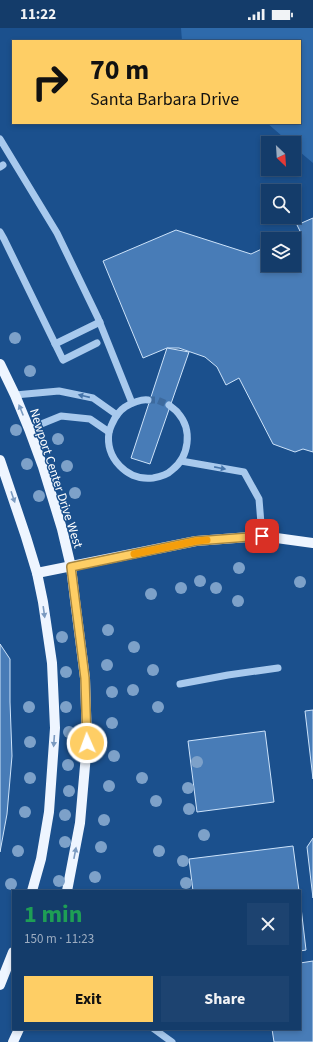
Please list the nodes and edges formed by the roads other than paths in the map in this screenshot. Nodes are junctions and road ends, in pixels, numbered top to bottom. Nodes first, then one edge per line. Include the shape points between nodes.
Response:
1 (1, 142) edge
2 (0, 232) edge
3 (100, 322) junction
4 (97, 343) dead end
5 (55, 344) junction
6 (0, 364) edge
7 (15, 395) junction
8 (148, 400) tunnel mouth
9 (132, 403) junction
10 (169, 405) tunnel mouth
11 (117, 415) junction
12 (29, 430) junction
13 (109, 432) junction
14 (0, 460) edge
15 (181, 460) junction
16 (262, 536) junction
17 (313, 542) edge
18 (71, 567) junction
19 (37, 573) junction
20 (278, 668) dead end
21 (180, 684) dead end
22 (32, 890) edge
23 (67, 890) edge
24 (11, 965) edge
25 (0, 985) edge
26 (19, 1030) edge
27 (155, 1030) edge
28 (13, 1042) edge
29 (172, 1042) edge

1 - 3 street via 57,233
2 - 5 street
3 - 5 street
3 - 9 street
4 - 5 street via 63,360
6 - 7 main road, Newport Center Drive West
11 -> 7 street via 93,398 59,391
12 -> 7 main road, Newport Center Drive West
8 - 9 street
9 - 11 street
10 - 15 street via 185,424 188,436
11 - 13 street
12 - 13 street via 61,416 90,419
12 - 18 main road, Newport Center Drive West via 62,529
13 - 15 street via 109,445 114,458 122,469 133,476 160,477 172,470
14 -> 19 main road
15 -> 16 street via 244,472 259,499
16 - 17 main road
16 - 18 main road via 196,541
18 - 19 main road
23 -> 18 main road, Newport Center Drive West via 80,823 87,743 85,678
19 -> 22 main road via 52,663 55,728 49,812 41,859
20 - 21 street
24 - 25 main road
26 - 28 main road
27 - 29 street

